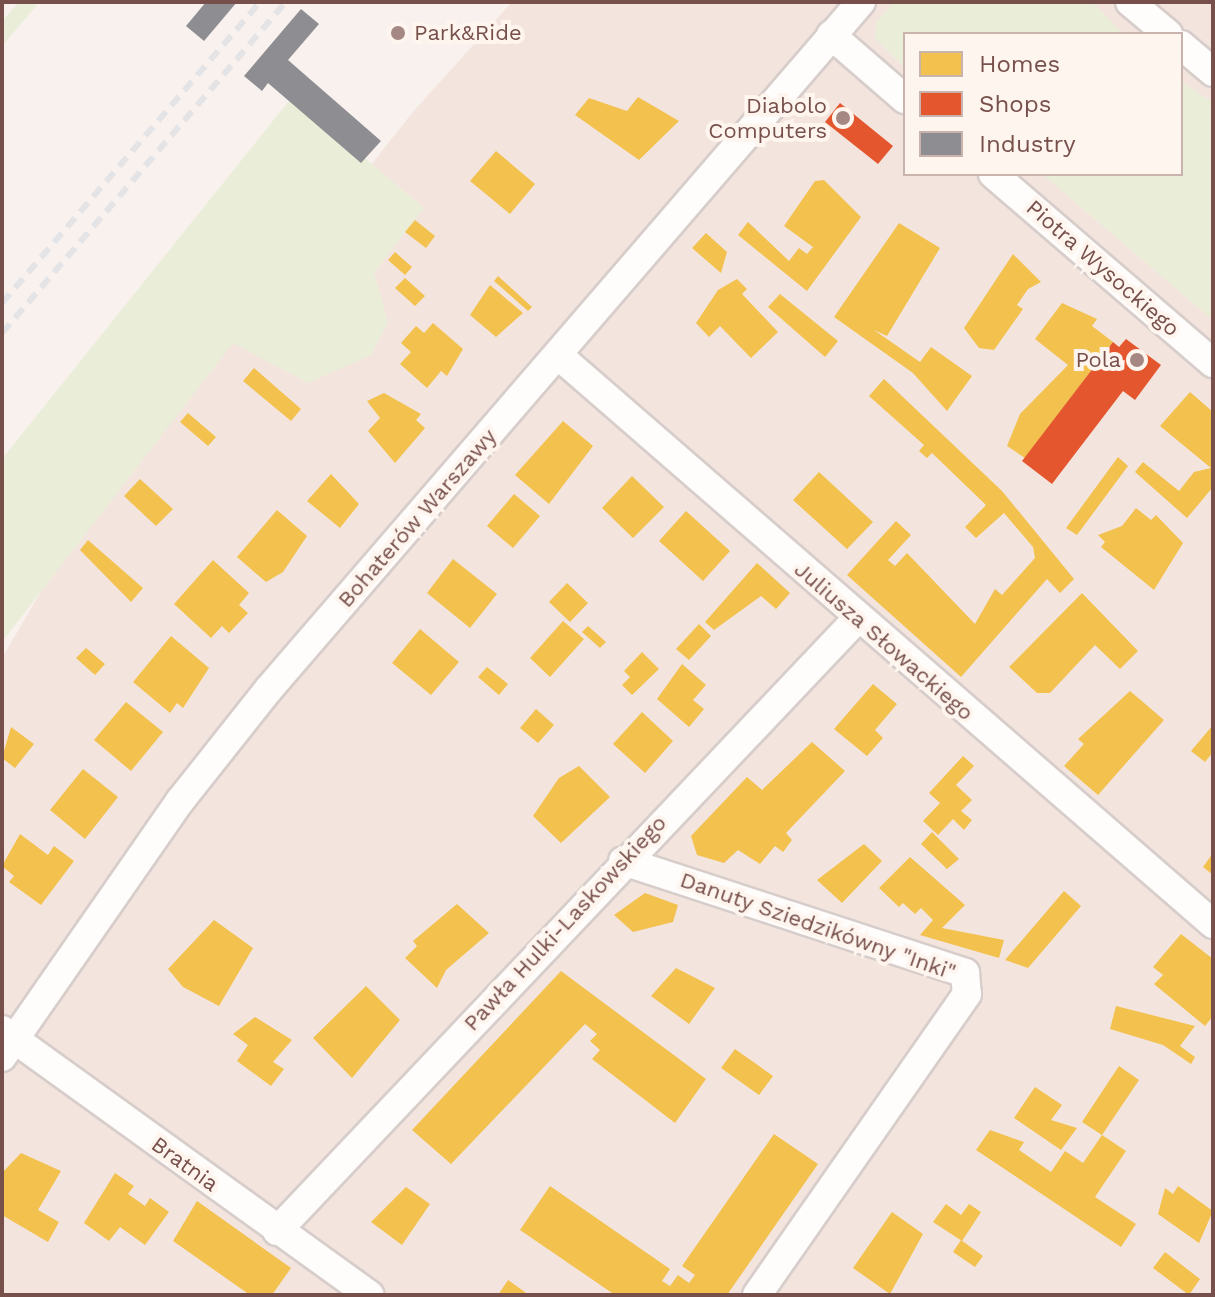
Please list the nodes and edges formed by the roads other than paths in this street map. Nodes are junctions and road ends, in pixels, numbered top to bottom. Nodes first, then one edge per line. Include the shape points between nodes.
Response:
1 (861, 2) edge
2 (1130, 2) edge
3 (1166, 32) edge
4 (831, 35) junction
5 (1183, 47) edge
6 (1213, 72) edge
7 (903, 97) edge
8 (995, 176) edge
9 (558, 355) junction
10 (1213, 363) edge
11 (857, 619) junction
12 (623, 861) junction
13 (1213, 924) edge
14 (6, 1042) edge
15 (277, 1231) junction
16 (340, 1287) edge
17 (370, 1295) edge
18 (757, 1295) edge

1 - 4 street, Bohaterów Warszawy
2 - 3 street
4 - 7 street
4 - 9 street, Bohaterów Warszawy
5 - 6 street
8 - 10 street, Piotra Wysockiego
9 - 11 street, Juliusza Słowackiego
9 - 14 street, Bohaterów Warszawy via 258,703
11 - 12 street, Pawła Hulki-Laskowskiego
11 - 13 street, Juliusza Słowackiego
12 - 15 street, Pawła Hulki-Laskowskiego
12 - 18 street, Danuty Sziedzikówny "Inki" via 965,973 967,994
14 - 15 street, Bratnia
15 - 16 street, Bratnia
16 - 17 street, Bratnia

